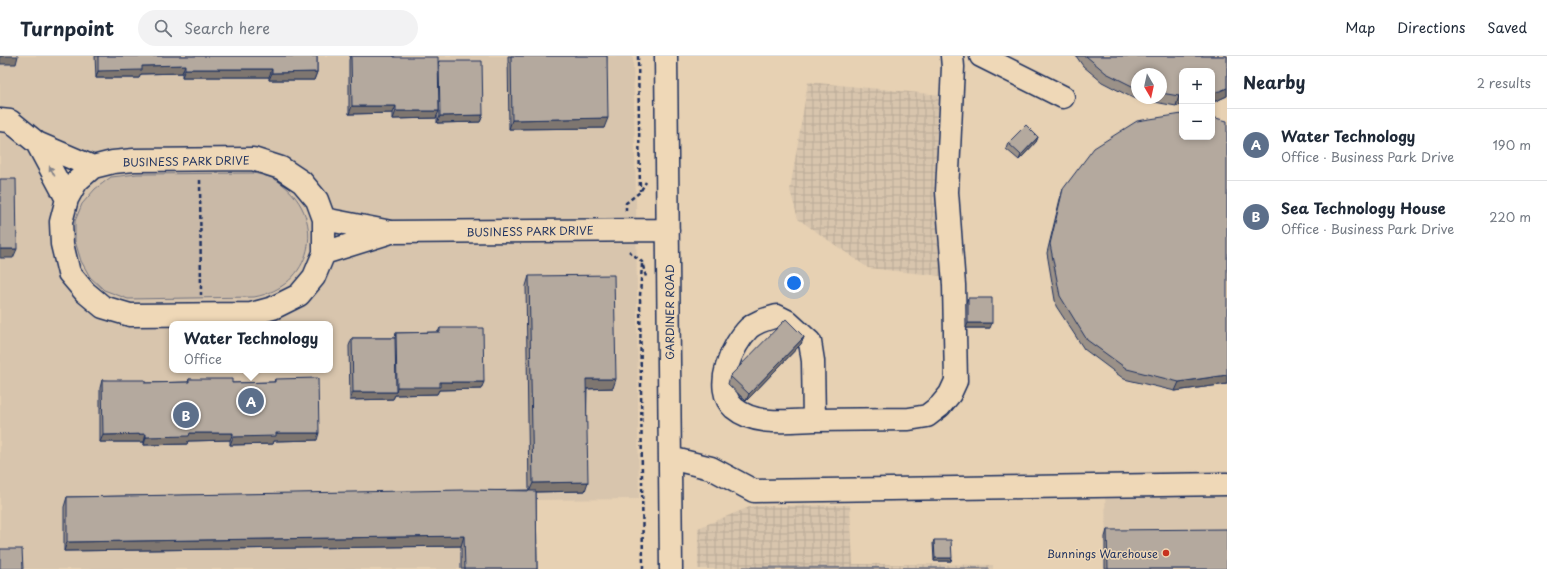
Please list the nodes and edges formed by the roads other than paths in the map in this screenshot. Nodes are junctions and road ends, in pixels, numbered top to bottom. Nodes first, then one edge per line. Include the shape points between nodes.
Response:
1 (666, 56) edge
2 (952, 56) edge
3 (981, 56) edge
4 (1063, 97) dead end
5 (0, 120) edge
6 (37, 142) junction
7 (93, 167) junction
8 (67, 199) junction
9 (324, 219) junction
10 (668, 230) junction
11 (391, 232) junction
12 (324, 253) junction
13 (814, 420) junction
14 (670, 458) junction
15 (1227, 484) edge
16 (671, 569) edge

1 - 10 street, GARDINER ROAD
2 - 13 street via 947,192 954,285 956,381 950,394 927,416 909,419
3 - 4 street
5 - 6 street via 10,121
6 - 7 street
8 -> 6 street
7 - 8 street, BUSINESS PARK DRIVE via 77,181
7 - 9 street, BUSINESS PARK DRIVE via 134,160 252,159 281,168 302,182 316,200
8 - 12 street, BUSINESS PARK DRIVE via 61,222 62,244 69,273 85,292 103,307 130,315 251,314 273,308 299,295 314,277
9 - 11 street, BUSINESS PARK DRIVE
9 - 12 street, BUSINESS PARK DRIVE
10 - 11 street, BUSINESS PARK DRIVE
10 - 14 street, GARDINER ROAD
11 - 12 street, BUSINESS PARK DRIVE
13 - 13 street via 813,361 810,342 788,321 777,316 762,319 750,328 733,351 725,373 726,395 734,408 750,417 768,421
14 - 15 street via 711,468 754,491
14 - 16 street, GARDINER ROAD

